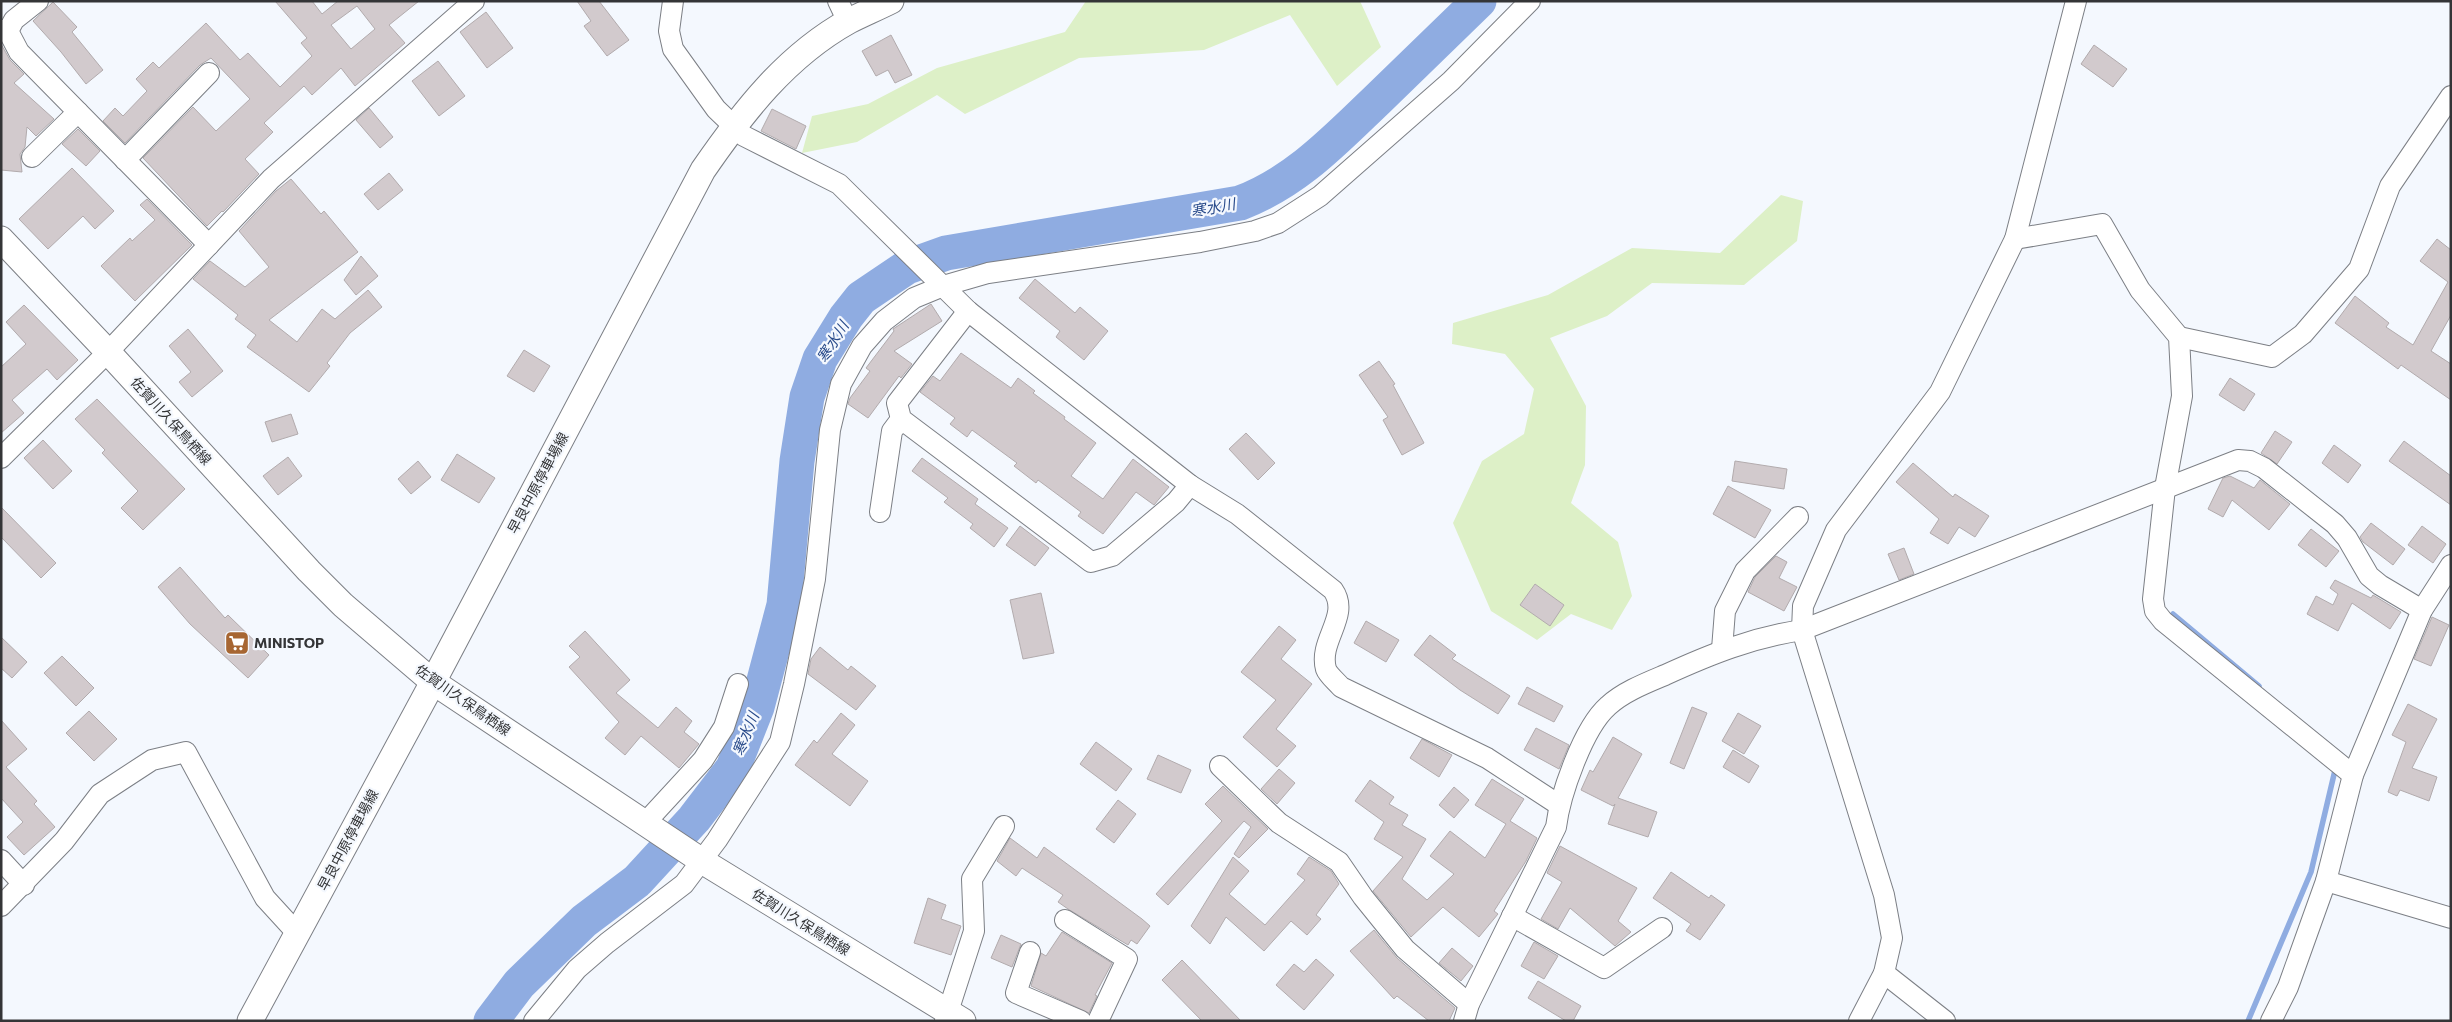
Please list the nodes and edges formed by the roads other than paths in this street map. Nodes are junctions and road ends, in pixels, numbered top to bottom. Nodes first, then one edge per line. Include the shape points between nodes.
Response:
1 (38, 1) edge
2 (474, 1) edge
3 (673, 1) edge
4 (891, 1) edge
5 (1530, 1) edge
6 (2076, 1) edge
7 (843, 12) edge
8 (4, 31) edge
9 (208, 73) dead end
10 (2451, 96) edge
11 (78, 112) junction
12 (733, 127) junction
13 (32, 157) dead end
14 (126, 160) junction
15 (1, 239) edge
16 (2015, 239) junction
17 (209, 245) junction
18 (943, 286) junction
19 (968, 311) junction
20 (2179, 337) junction
21 (108, 352) junction
22 (901, 419) junction
23 (1, 458) edge
24 (1190, 485) junction
25 (2166, 488) junction
26 (880, 512) dead end
27 (1798, 517) dead end
28 (2451, 565) edge
29 (2422, 610) junction
30 (1802, 630) junction
31 (1722, 649) junction
32 (433, 682) junction
33 (738, 684) dead end
34 (1220, 766) dead end
35 (2353, 776) junction
36 (1559, 805) junction
37 (645, 823) junction
38 (1004, 826) dead end
39 (1, 860) edge
40 (702, 861) junction
41 (2326, 881) junction
42 (24, 885) junction
43 (1, 906) edge
44 (1512, 916) junction
45 (2451, 918) edge
46 (1065, 920) dead end
47 (1662, 928) dead end
48 (297, 933) junction
49 (1030, 952) dead end
50 (1884, 973) junction
51 (1466, 1012) edge
52 (952, 1018) edge
53 (250, 1021) edge
54 (534, 1021) edge
55 (1081, 1021) edge
56 (1098, 1021) edge
57 (1859, 1021) edge
58 (1946, 1021) edge
59 (2271, 1021) edge

1 - 8 street
2 - 17 street via 271,179
3 - 12 street via 669,31 673,49
4 - 7 main road, 早良中原停車場線
5 - 18 street via 1451,81 1320,196 1278,223 1200,242 988,273
6 - 16 street
7 - 12 main road, 早良中原停車場線 via 810,48 781,72
8 - 11 street via 19,52
9 - 14 street
10 - 20 street via 2390,186 2359,269 2303,334 2272,358
11 - 13 street
11 - 14 street
12 - 18 street via 744,136 839,184
12 - 32 main road, 早良中原停車場線 via 703,170
14 - 17 street
15 - 21 main road, 佐賀川久保鳥栖線
16 - 20 street via 2102,224 2140,290
16 - 30 street via 1940,392 1836,530 1803,606
17 - 21 street
18 - 19 street
18 - 40 street via 914,298 884,321 862,346 841,384 830,430 815,579 780,742
19 - 22 street via 897,403
19 - 24 street
20 - 25 street via 2182,396
21 - 23 street
21 - 32 main road, 佐賀川久保鳥栖線 via 308,571
22 - 24 street via 1091,562 1112,556 1176,502
22 - 26 street via 892,431
24 - 36 street via 1237,514 1333,590 1339,599 1340,610 1324,652 1326,670 1341,687 1487,758
25 - 29 street via 2238,460 2250,461 2264,468 2334,524 2347,538 2369,576 2380,586
25 - 30 street
25 - 35 street via 2153,599 2155,612
27 - 31 street via 1745,571 1725,611
28 - 29 street
29 - 35 street
30 - 31 street via 1770,635
30 - 50 street via 1884,895 1892,938
31 - 36 street via 1654,679 1608,706 1586,739
32 - 37 main road, 佐賀川久保鳥栖線
32 - 48 main road, 早良中原停車場線
33 - 37 street via 724,727 703,760
34 - 51 street via 1279,823 1339,862 1404,949
35 - 41 street
36 - 44 street via 1556,827
37 - 40 main road, 佐賀川久保鳥栖線
38 - 52 street via 972,879 974,931
39 - 42 street
40 - 52 main road, 佐賀川久保鳥栖線
40 - 54 street via 684,884 607,942 578,969
41 - 45 street
41 - 59 street via 2288,987
42 - 43 street
42 - 48 street via 100,794 152,760 186,752 265,898
44 - 47 street via 1604,968
44 - 51 street
46 - 56 street via 1126,959
48 - 53 main road, 早良中原停車場線
49 - 55 street via 1016,993
50 - 57 street
50 - 58 street

